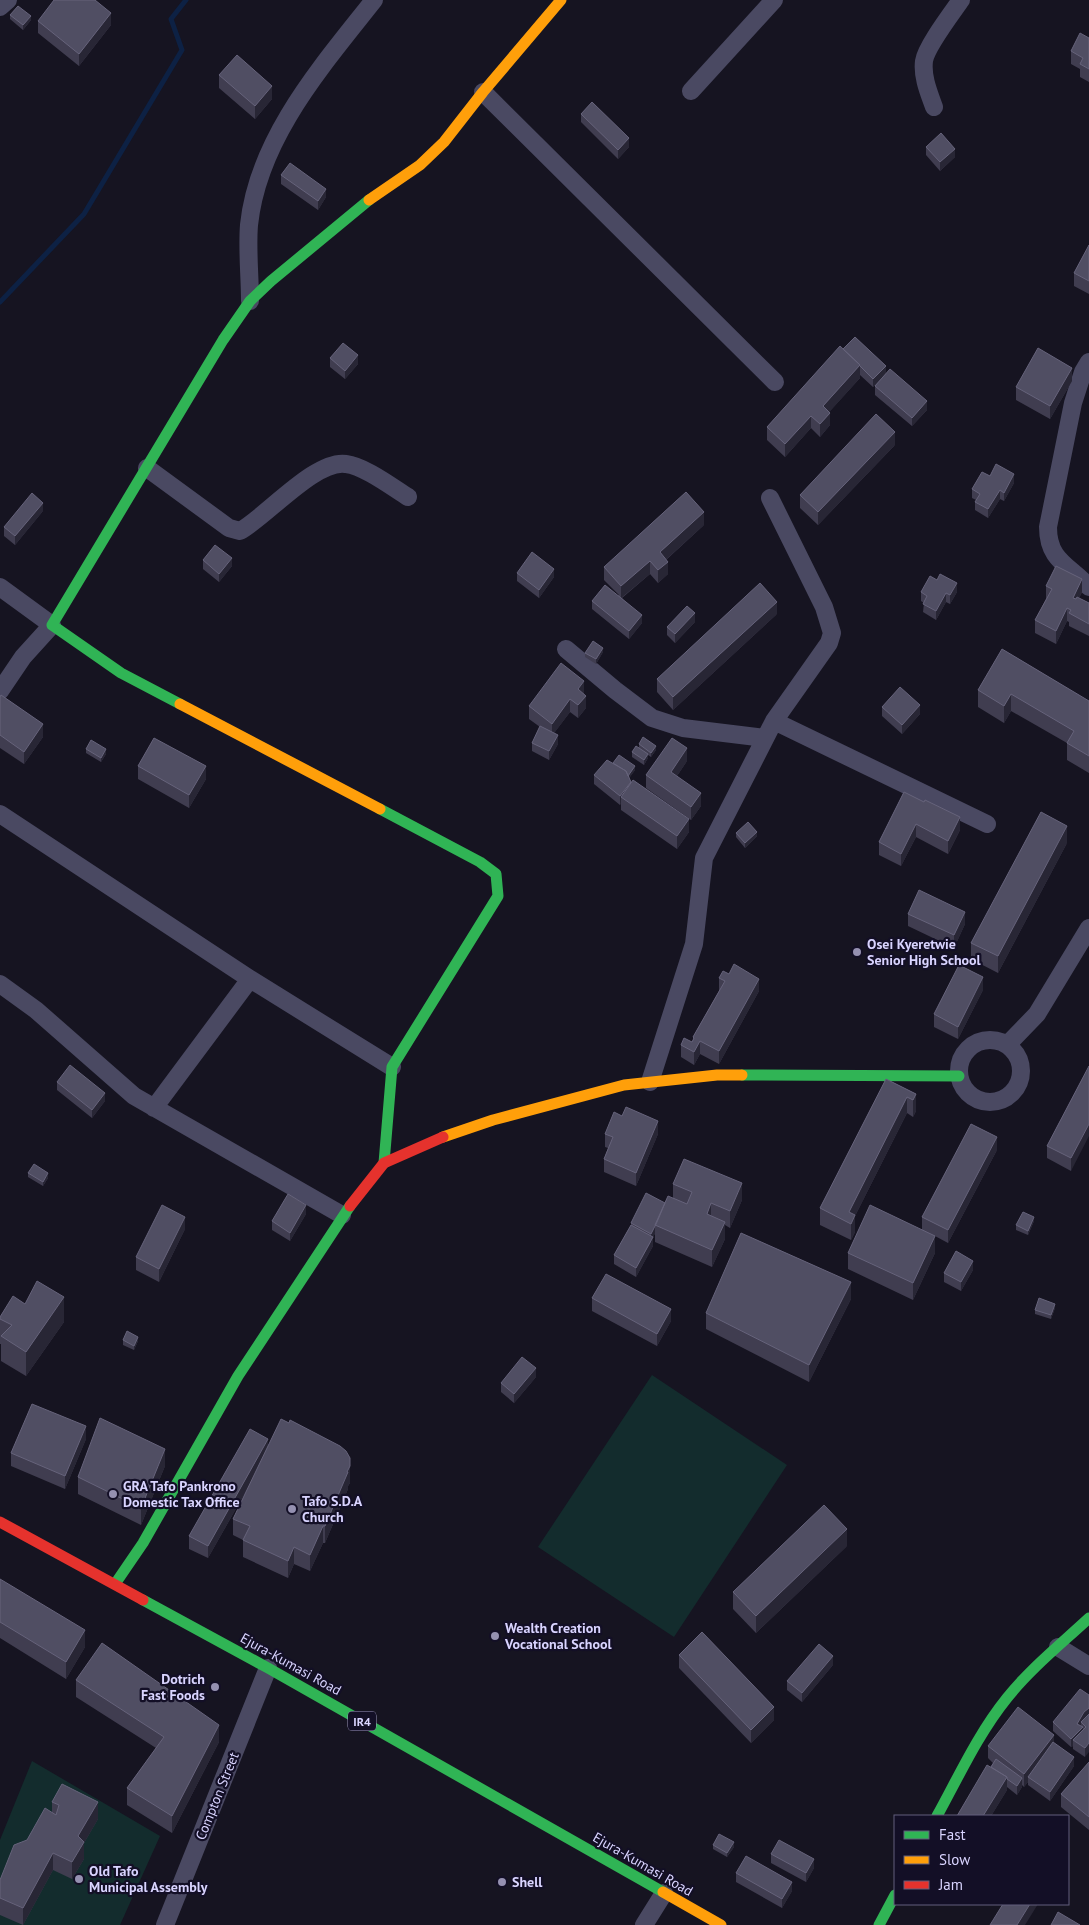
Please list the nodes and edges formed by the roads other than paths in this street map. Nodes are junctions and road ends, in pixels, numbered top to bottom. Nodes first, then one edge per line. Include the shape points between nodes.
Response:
1 (8, 0) edge
2 (374, 0) edge
3 (561, 0) edge
4 (774, 0) edge
5 (961, 0) edge
6 (0, 7) edge
7 (691, 91) dead end
8 (483, 92) junction
9 (934, 108) dead end
10 (250, 301) junction
11 (1089, 362) edge
12 (774, 382) dead end
13 (147, 468) junction
14 (408, 497) dead end
15 (770, 498) dead end
16 (0, 587) edge
17 (1089, 587) edge
18 (52, 625) junction
19 (566, 649) dead end
20 (0, 692) edge
21 (774, 721) junction
22 (765, 738) junction
23 (0, 814) edge
24 (987, 824) dead end
25 (1089, 928) edge
26 (250, 979) junction
27 (0, 984) edge
28 (1007, 1045) junction
29 (392, 1067) junction
30 (959, 1076) junction
31 (650, 1082) junction
32 (154, 1108) junction
33 (384, 1163) junction
34 (342, 1215) junction
35 (0, 1522) edge
36 (114, 1584) junction
37 (1089, 1618) edge
38 (1058, 1647) junction
39 (1089, 1666) edge
40 (268, 1668) junction
41 (939, 1815) edge
42 (664, 1892) junction
43 (894, 1896) edge
44 (165, 1925) edge
45 (644, 1925) edge
46 (721, 1925) edge
47 (879, 1925) edge

1 - 6 street
2 - 10 street via 323,65 275,139 259,177 249,225
3 - 8 street
4 - 7 street
5 - 9 street via 924,60 925,80
8 - 10 street via 450,135 420,165 372,197
8 - 12 street
10 - 13 street via 223,340
11 - 17 street via 1073,403 1048,541 1057,559
13 - 14 street via 229,528 240,531 314,474 332,464 347,464 364,471
13 - 18 street
15 - 21 street via 824,607 832,633 829,643
16 - 18 street
18 - 20 street via 23,657
18 - 29 street via 121,673 480,862 496,874 498,896
19 - 22 street via 652,718 683,728
21 - 22 street
21 - 24 street
22 - 31 street via 704,858 694,944
23 - 26 street
25 - 28 street via 1037,1014
26 - 29 street
26 - 32 street
27 - 32 street via 36,1010 134,1096
28 - 30 street via 990,1040 973,1045 961,1058
28 - 30 street via 1019,1058 1021,1076 1014,1092 1007,1098 981,1102 966,1092
29 - 33 street
30 - 31 street via 717,1075
31 - 33 street via 624,1085 493,1120 427,1143
32 - 34 street
33 - 34 street
34 - 36 street via 238,1376 143,1542
35 - 36 street, Ejura-Kumasi Road / IR4
36 - 40 street, Ejura-Kumasi Road / IR4
37 - 38 street
38 - 39 street
38 - 41 street via 1023,1680 998,1710
40 - 42 street, Ejura-Kumasi Road / IR4
40 - 44 street, Compton Street
42 - 45 street
42 - 46 street, Ejura-Kumasi Road / IR4
43 - 47 street

